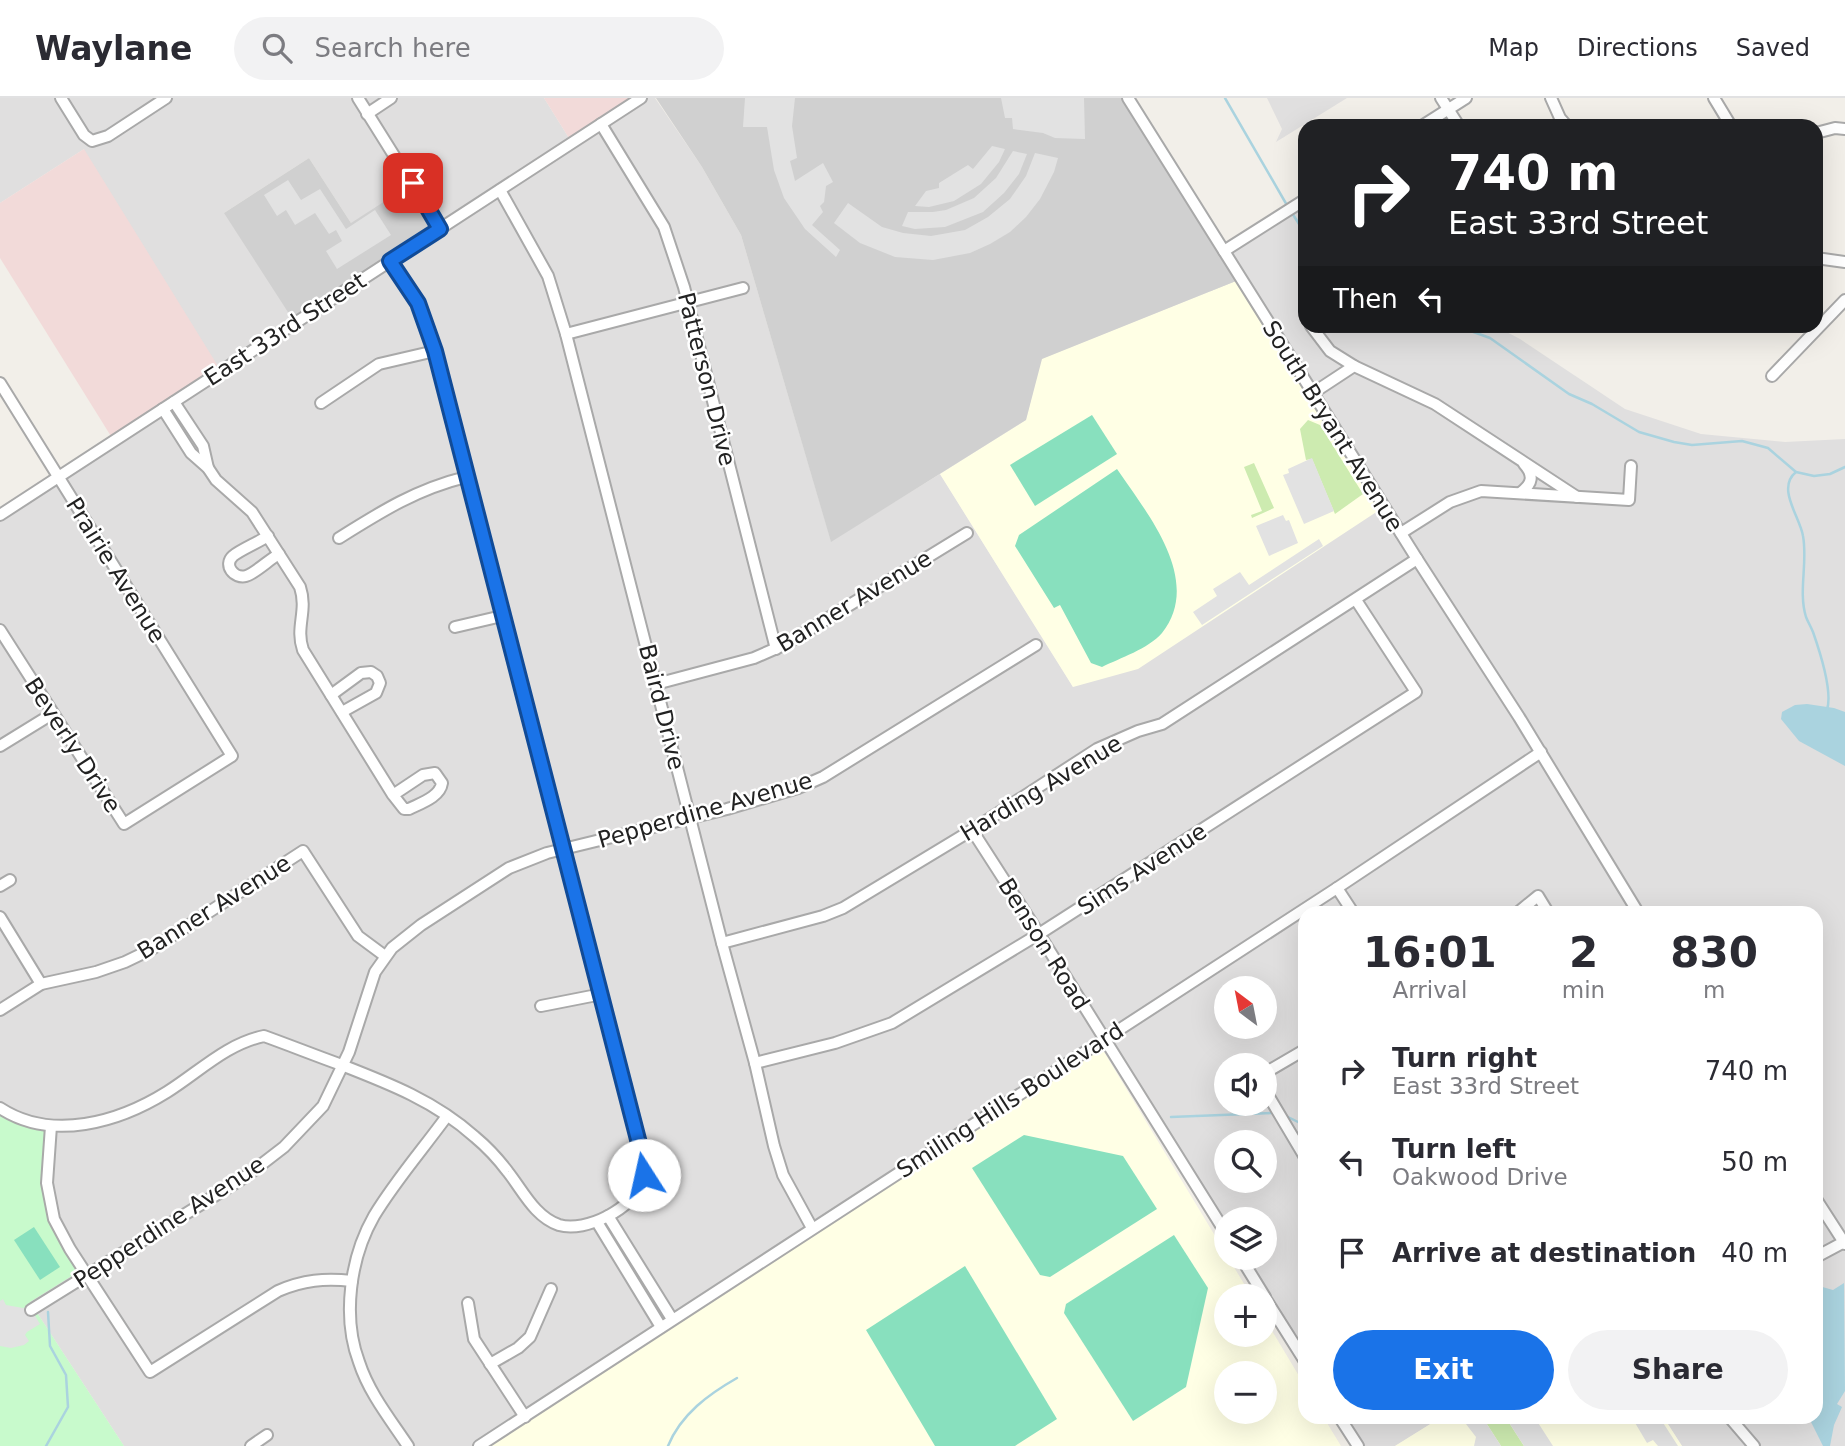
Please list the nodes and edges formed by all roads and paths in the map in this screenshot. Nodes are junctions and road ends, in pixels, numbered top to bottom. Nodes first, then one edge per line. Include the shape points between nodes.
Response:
1 (61, 98) edge
2 (166, 98) edge
3 (358, 98) edge
4 (391, 98) edge
5 (641, 98) edge
6 (1128, 98) edge
7 (1441, 98) edge
8 (1466, 98) edge
9 (1552, 98) edge
10 (1714, 98) edge
11 (1448, 109) junction
12 (367, 114) junction
13 (1433, 119) edge
14 (1455, 119) edge
15 (1561, 119) edge
16 (1727, 119) edge
17 (601, 124) junction
18 (1845, 129) edge
19 (1823, 132) edge
20 (500, 190) junction
21 (1298, 204) edge
22 (440, 229) junction
23 (1224, 251) junction
24 (1823, 259) edge
25 (390, 261) junction
26 (1845, 262) edge
27 (743, 288) dead end
28 (1845, 300) edge
29 (687, 303) junction
30 (1823, 323) edge
31 (1316, 333) edge
32 (1813, 333) edge
33 (566, 334) junction
34 (435, 351) junction
35 (1354, 366) junction
36 (1772, 376) dead end
37 (0, 383) edge
38 (1313, 393) junction
39 (174, 402) junction
40 (321, 403) dead end
41 (163, 409) junction
42 (200, 441) junction
43 (188, 448) junction
44 (1523, 462) junction
45 (1631, 466) dead end
46 (208, 468) junction
47 (466, 477) junction
48 (58, 478) junction
49 (1520, 493) junction
50 (1577, 497) junction
51 (0, 515) edge
52 (967, 533) dead end
53 (1401, 534) junction
54 (268, 536) junction
55 (339, 538) dead end
56 (279, 554) junction
57 (1417, 559) junction
58 (1356, 600) junction
59 (502, 617) junction
60 (455, 627) dead end
61 (0, 630) edge
62 (1036, 645) dead end
63 (776, 649) junction
64 (656, 684) junction
65 (331, 695) junction
66 (342, 712) junction
67 (52, 714) junction
68 (0, 746) edge
69 (1541, 752) junction
70 (393, 795) dead end
71 (690, 817) junction
72 (124, 824) joint
73 (972, 830) junction
74 (563, 849) junction
75 (10, 880) dead end
76 (0, 887) edge
77 (1338, 888) junction
78 (1310, 906) edge
79 (1349, 906) edge
80 (1526, 906) edge
81 (1544, 906) edge
82 (1634, 906) edge
83 (1298, 914) edge
84 (0, 917) edge
85 (1040, 934) junction
86 (722, 943) junction
87 (384, 956) junction
88 (41, 985) junction
89 (602, 994) junction
90 (541, 1006) dead end
91 (0, 1010) edge
92 (1105, 1040) junction
93 (1298, 1054) edge
94 (755, 1063) junction
95 (343, 1066) junction
96 (1277, 1066) edge
97 (0, 1108) edge
98 (1277, 1110) edge
99 (447, 1116) junction
100 (51, 1126) junction
101 (1298, 1146) edge
102 (1823, 1210) edge
103 (1214, 1215) edge
104 (608, 1216) junction
105 (597, 1222) junction
106 (812, 1228) junction
107 (1844, 1243) edge
108 (1823, 1254) edge
109 (87, 1275) junction
110 (352, 1281) junction
111 (551, 1289) dead end
112 (468, 1303) dead end
113 (32, 1310) dead end
114 (1277, 1316) edge
115 (672, 1319) junction
116 (661, 1327) junction
117 (1298, 1350) edge
118 (490, 1364) junction
119 (525, 1417) junction
120 (1344, 1424) edge
121 (1735, 1424) edge
122 (267, 1435) dead end
123 (251, 1446) edge
124 (408, 1446) edge
125 (479, 1446) edge
126 (1358, 1446) edge
127 (1754, 1446) edge

1 - 2 street via 83,135 92,141 108,136
3 - 12 street
4 - 12 street
5 - 17 street, East 33rd Street
6 - 23 street, South Bryant Avenue
7 - 11 street
8 - 11 street
9 - 15 street
10 - 16 street
11 - 13 street
11 - 14 street
12 - 22 street
17 - 20 street, East 33rd Street
17 - 29 street, Patterson Drive via 664,227
18 - 19 street
20 - 22 street, East 33rd Street
20 - 33 street, Baird Drive via 548,276
21 - 23 street
22 - 25 street, East 33rd Street
23 - 38 street, South Bryant Avenue
24 - 26 street
25 - 34 street via 418,303
25 - 39 street, East 33rd Street
27 - 29 street
28 - 30 street
29 - 33 street
29 - 63 street, Patterson Drive
31 - 35 street via 1330,351
32 - 36 street
33 - 64 street, Baird Drive
34 - 40 street via 379,365
34 - 47 street
35 - 38 street
35 - 44 street via 1435,404
37 - 48 street, Prairie Avenue
38 - 53 street, South Bryant Avenue
39 - 41 street, East 33rd Street
39 - 42 street
41 - 43 street
41 - 48 street, East 33rd Street
42 - 43 street
42 - 46 street
43 - 46 street
44 - 49 street via 1532,474
44 - 50 street
45 - 50 street via 1629,500
46 - 54 street via 252,512
47 - 55 street via 403,499
47 - 59 street
48 - 51 street, East 33rd Street
48 - 72 street, Prairie Avenue via 232,756
49 - 50 street
49 - 53 street via 1466,495
52 - 63 street, Banner Avenue
53 - 57 street, South Bryant Avenue
54 - 56 street
54 - 56 street via 233,556 230,569 248,576
56 - 65 street via 304,600 299,626 303,650
57 - 58 street, Harding Avenue
57 - 69 street, South Bryant Avenue
58 - 73 street, Harding Avenue via 1162,724 1097,749
58 - 85 street, Sims Avenue via 1416,692
59 - 60 street
59 - 74 street
61 - 67 street, Beverly Drive
62 - 71 street, Pepperdine Avenue via 823,777 774,796
63 - 64 street, Banner Avenue
64 - 71 street, Baird Drive
65 - 66 street
65 - 66 street via 361,673 377,676 376,693
66 - 70 street
67 - 68 street
67 - 72 street, Beverly Drive
69 - 77 street, Smiling Hills Boulevard
69 - 82 street, South Bryant Avenue
71 - 74 street, Pepperdine Avenue
71 - 86 street, Baird Drive
73 - 85 street, Benson Road
73 - 86 street, Harding Avenue via 843,908
74 - 87 street, Pepperdine Avenue via 509,868 421,925
74 - 89 street
75 - 76 street
77 - 78 street, Smiling Hills Boulevard
77 - 79 street
80 - 81 street via 1538,896
83 - 92 street, Smiling Hills Boulevard
84 - 88 street
85 - 92 street, Benson Road
85 - 94 street, Sims Avenue via 892,1023
86 - 94 street, Baird Drive
87 - 88 street, Banner Avenue via 358,936 303,851 152,949 96,972
87 - 95 street, Pepperdine Avenue via 370,983
88 - 91 street, Banner Avenue
89 - 90 street
89 - 104 street via 644,1167 636,1194
92 - 103 street, Benson Road
92 - 106 street, Smiling Hills Boulevard
93 - 96 street
94 - 106 street, Baird Drive via 783,1175
95 - 99 street via 392,1083
95 - 100 street via 264,1037 254,1038 223,1052 132,1112 108,1120
95 - 109 street, Pepperdine Avenue via 323,1106 284,1147 245,1177
97 - 100 street
98 - 101 street
99 - 105 street via 475,1137 549,1220 569,1227
99 - 110 street via 374,1217
100 - 109 street via 50,1208
102 - 107 street
104 - 105 street
104 - 115 street
105 - 116 street
106 - 115 street, Smiling Hills Boulevard
107 - 108 street
109 - 110 street via 150,1372 294,1284
109 - 113 street, Pepperdine Avenue
110 - 124 street via 350,1323 358,1362
111 - 118 street via 530,1337
112 - 118 street via 471,1334
114 - 117 street
115 - 116 street, Smiling Hills Boulevard
116 - 119 street, Smiling Hills Boulevard
118 - 119 street
119 - 125 street, Smiling Hills Boulevard
120 - 126 street
121 - 127 street
122 - 123 street

